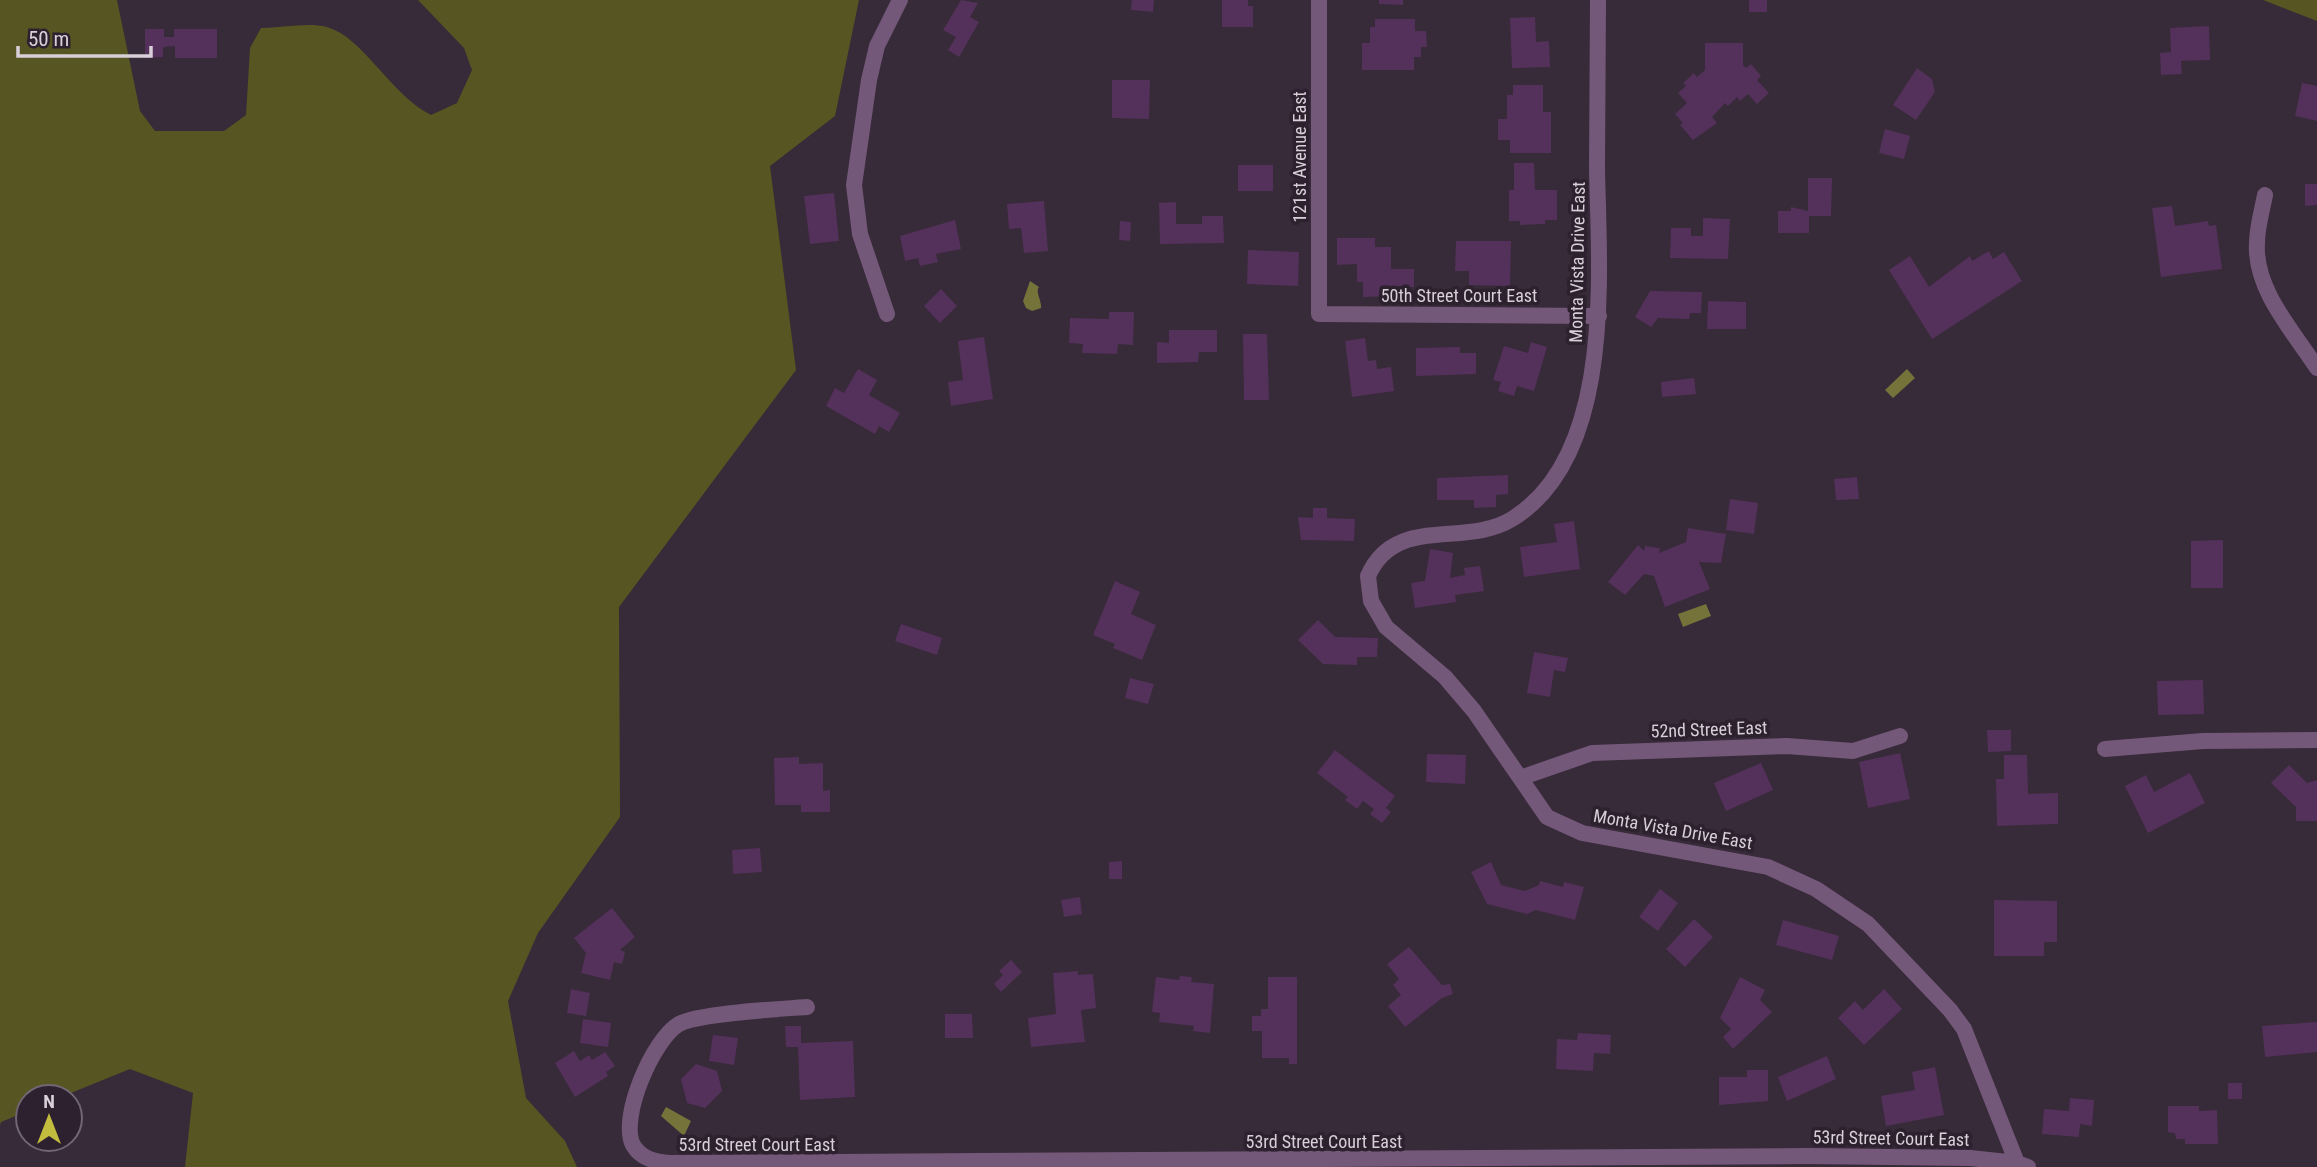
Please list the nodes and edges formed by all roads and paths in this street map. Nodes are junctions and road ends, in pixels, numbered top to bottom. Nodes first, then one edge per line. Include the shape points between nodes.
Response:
1 (900, 0) edge
2 (1319, 0) edge
3 (1598, 0) edge
4 (2265, 195) dead end
5 (887, 314) dead end
6 (1319, 314) joint
7 (1600, 316) junction
8 (2317, 368) edge
9 (1900, 736) dead end
10 (2317, 740) edge
11 (2105, 748) dead end
12 (1520, 778) junction
13 (807, 1007) dead end
14 (1636, 1162) edge
15 (1810, 1162) edge
16 (2023, 1165) edge

1 - 5 street via 877,46 854,185 860,233
2 - 6 street, 121st Avenue East
3 - 7 street, Monta Vista Drive East
4 - 8 street via 2256,244 2259,268 2273,301
6 - 7 street, 50th Street Court East
7 - 12 street, Monta Vista Drive East via 1575,438 1542,497 1495,526 1408,537 1386,550 1368,576 1371,600 1386,627 1446,677
9 - 12 street, 52nd Street East via 1853,751 1787,746 1592,753
10 - 11 street
12 - 16 street, Monta Vista Drive East via 1537,807 1582,833 1768,867 1816,889 1868,924 1964,1029
13 - 14 street, 53rd Street Court East via 679,1024 657,1047 630,1110 635,1148 648,1159 670,1163
14 - 15 street, 53rd Street Court East
15 - 16 street, 53rd Street Court East via 1970,1158

